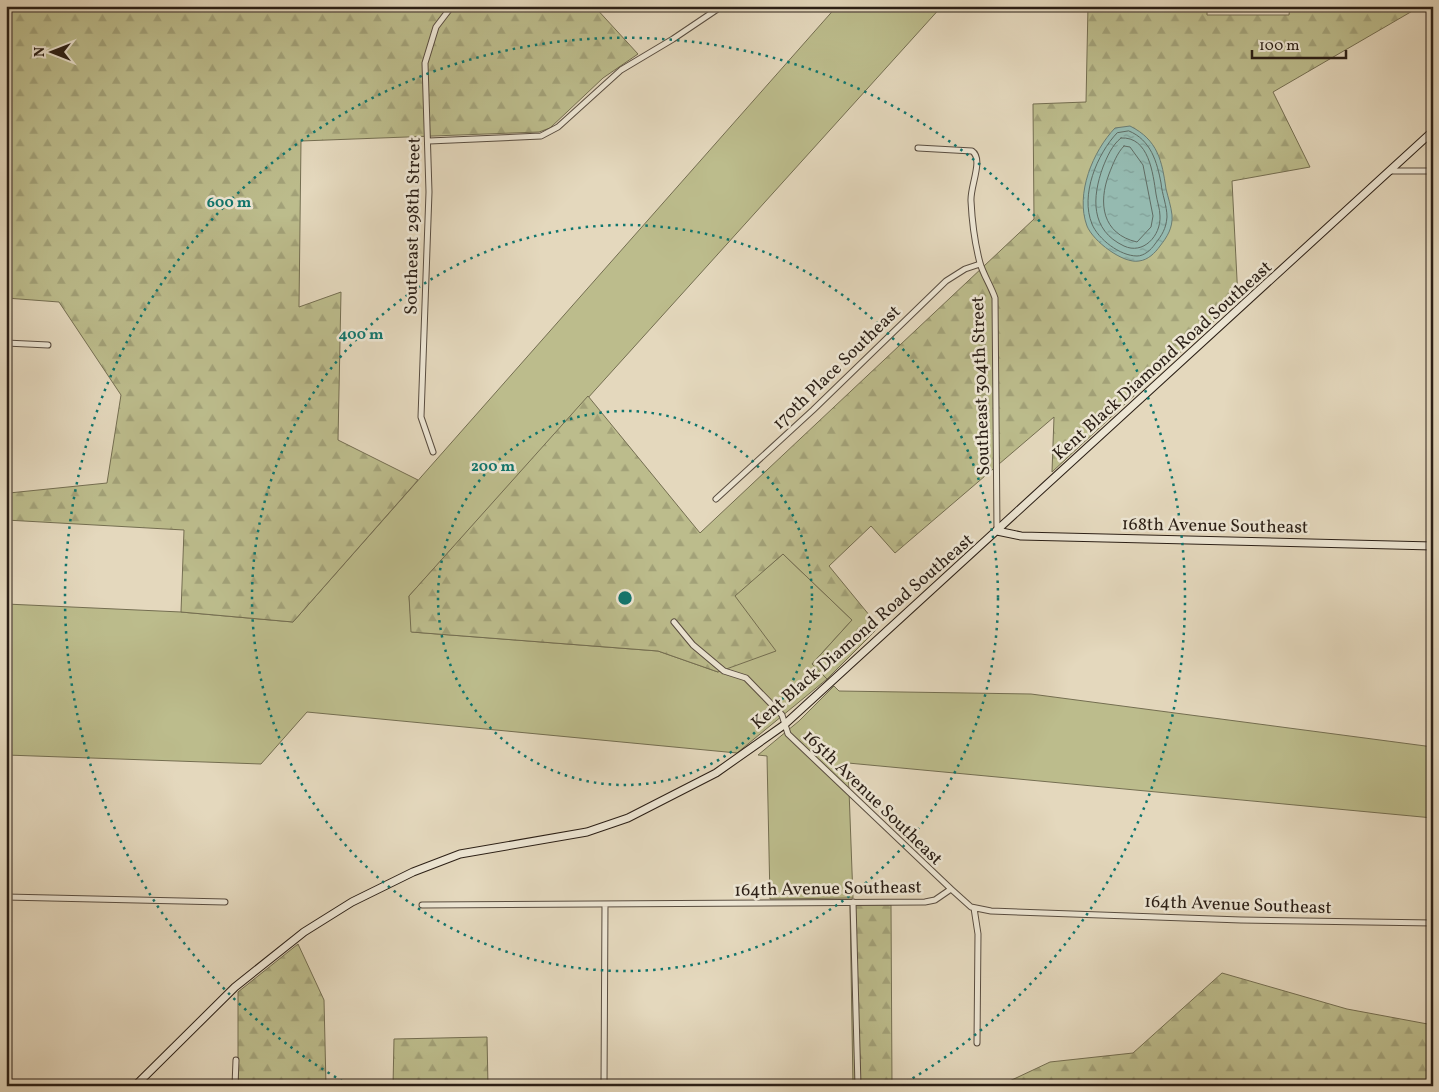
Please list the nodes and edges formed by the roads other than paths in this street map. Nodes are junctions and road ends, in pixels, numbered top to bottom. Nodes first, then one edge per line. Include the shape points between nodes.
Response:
1 (452, 6) edge
2 (722, 6) edge
3 (1433, 131) edge
4 (429, 141) junction
5 (918, 148) dead end
6 (1391, 171) junction
7 (1433, 171) edge
8 (980, 264) junction
9 (6, 343) edge
10 (48, 345) dead end
11 (433, 452) dead end
12 (716, 499) dead end
13 (997, 532) junction
14 (1433, 546) edge
15 (674, 622) dead end
16 (784, 724) junction
17 (951, 889) junction
18 (6, 897) edge
19 (225, 902) dead end
20 (853, 902) junction
21 (605, 904) junction
22 (422, 905) dead end
23 (974, 908) junction
24 (1433, 923) edge
25 (976, 1043) dead end
26 (236, 1060) dead end
27 (135, 1086) edge
28 (235, 1086) edge
29 (604, 1086) edge
30 (858, 1086) edge

1 - 4 street, Southeast 298th Street via 436,27 425,63
2 - 4 street via 620,70 558,127 541,136
3 - 6 street, Kent Black Diamond Road Southeast
4 - 11 street, Southeast 298th Street via 421,417
5 - 8 street, Southeast 304th Street via 977,154 979,159 971,200
6 - 7 street
6 - 13 street, Kent Black Diamond Road Southeast
8 - 12 street, 170th Place Southeast via 946,281
8 - 13 street, Southeast 304th Street via 995,298
9 - 10 street
13 - 14 street, 168th Avenue Southeast via 1021,536
13 - 16 street, Kent Black Diamond Road Southeast
15 - 16 street, 165th Avenue Southeast via 693,645 724,671 746,678 782,715
16 - 17 street, 165th Avenue Southeast via 788,734
16 - 27 street, Kent Black Diamond Road Southeast via 716,773 628,818 587,832 460,854 413,872 352,902 304,932 235,987
17 - 20 street, 164th Avenue Southeast via 935,900 925,902
17 - 23 street
18 - 19 street
20 - 21 street, 164th Avenue Southeast
20 - 30 street
21 - 22 street, 164th Avenue Southeast
21 - 29 street
23 - 24 street, 164th Avenue Southeast via 1241,920
23 - 25 street via 978,934
26 - 28 street

